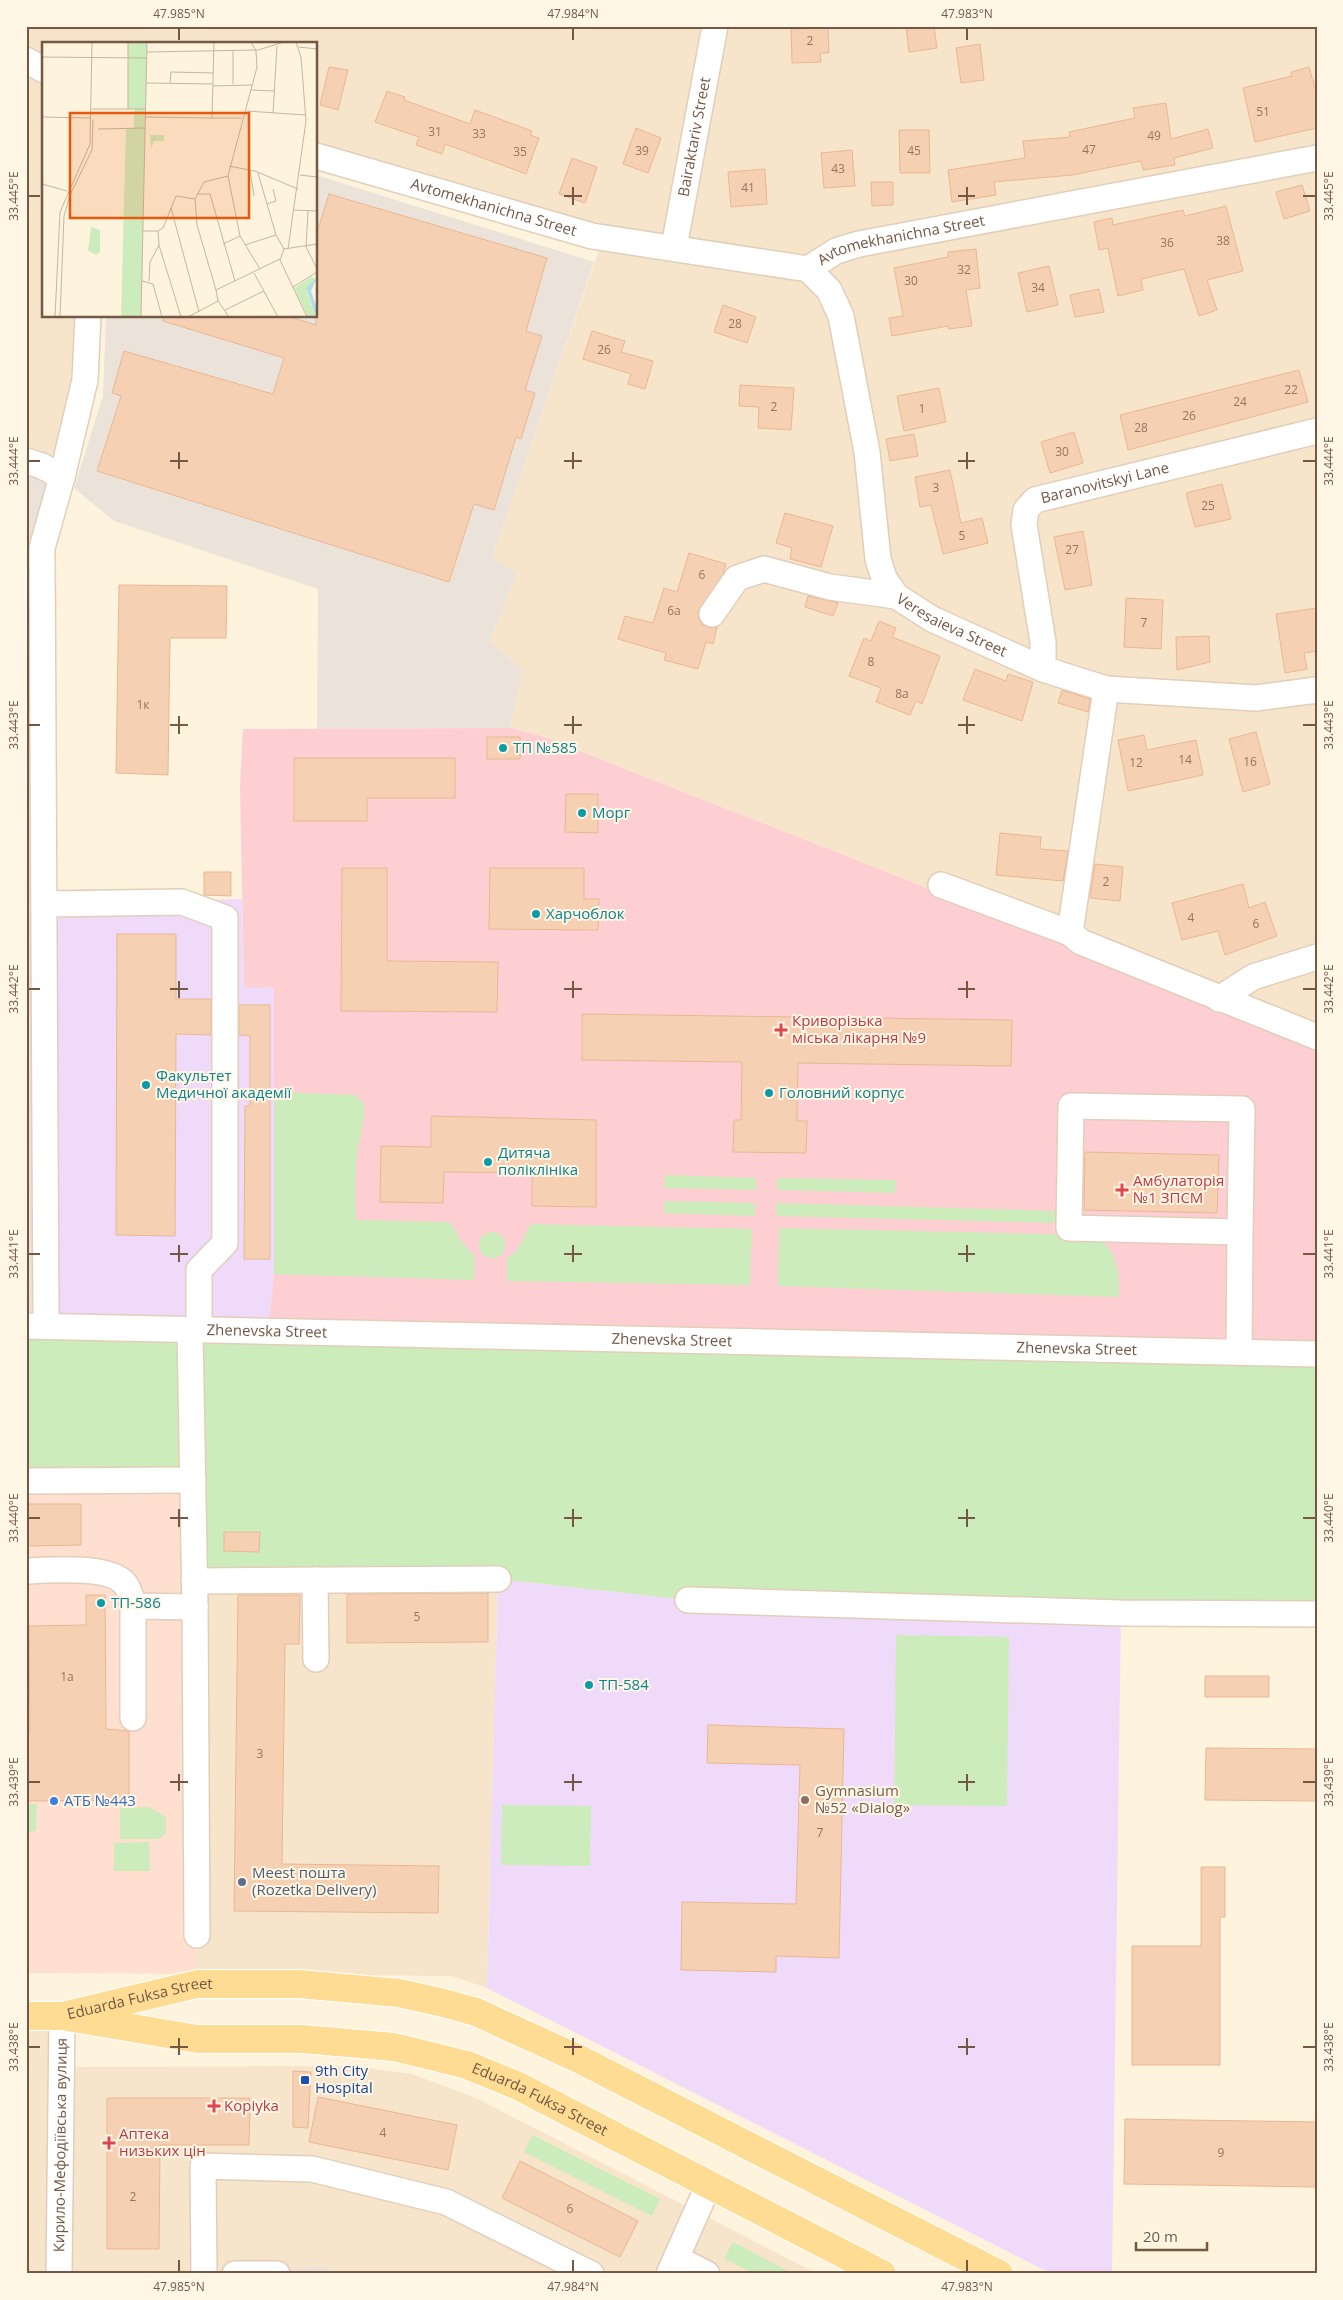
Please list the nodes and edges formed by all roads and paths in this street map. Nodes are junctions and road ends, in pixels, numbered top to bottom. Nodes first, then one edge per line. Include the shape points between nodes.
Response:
1 (715, 26) edge
2 (26, 60) edge
3 (42, 69) edge
4 (318, 157) edge
5 (1317, 158) edge
6 (674, 247) junction
7 (808, 269) junction
8 (88, 318) edge
9 (1317, 431) edge
10 (26, 461) edge
11 (62, 477) junction
12 (896, 596) junction
13 (712, 614) dead end
14 (35, 625) edge
15 (1042, 669) junction
16 (1106, 689) junction
17 (1317, 690) edge
18 (941, 885) dead end
19 (44, 904) junction
20 (1070, 933) junction
21 (1317, 957) edge
22 (1219, 999) junction
23 (1317, 1037) edge
24 (1240, 1232) junction
25 (36, 1326) edge
26 (195, 1329) junction
27 (1239, 1352) junction
28 (1317, 1354) edge
29 (193, 1480) junction
30 (26, 1481) edge
31 (26, 1571) edge
32 (498, 1578) dead end
33 (315, 1580) junction
34 (194, 1581) junction
35 (688, 1600) dead end
36 (133, 1606) junction
37 (195, 1607) junction
38 (1317, 1614) edge
39 (316, 1659) dead end
40 (133, 1718) dead end
41 (197, 1935) dead end
42 (26, 2016) edge
43 (62, 2016) junction
44 (709, 2184) junction
45 (672, 2266) edge
46 (59, 2274) edge
47 (204, 2274) edge
48 (235, 2274) edge
49 (278, 2274) edge
50 (591, 2274) edge
51 (707, 2274) edge
52 (882, 2274) edge
53 (999, 2274) edge

1 - 6 street, Bairaktariv Street
2 - 3 street
4 - 6 street, Avtomekhanichna Street via 592,236
5 - 7 street, Avtomekhanichna Street via 859,244 836,251
6 - 7 street, Avtomekhanichna Street
7 - 12 street, Veresaieva Street via 829,290 841,316 867,452 878,559 884,578
8 - 11 street via 85,380
9 - 15 street, Baranovitskyi Lane via 1035,500 1026,510 1024,525 1043,642
10 - 11 street
11 - 14 street via 42,548
12 - 13 street via 830,587 764,569 736,578
12 - 15 street, Veresaieva Street via 932,620
14 - 19 street
15 - 16 street, Veresaieva Street
16 - 17 street, Veresaieva Street via 1256,698
16 - 20 street
18 - 20 street
19 - 25 street
19 - 26 street via 182,902 225,918 225,1243 200,1270
20 - 22 street via 1081,942
21 - 22 street via 1253,977
22 - 23 street
24 - 24 street via 1069,1228 1071,1106 1242,1109
24 - 27 street
25 - 26 street, Zhenevska Street
26 - 27 street, Zhenevska Street
26 - 29 street
27 - 28 street, Zhenevska Street
29 - 30 street
29 - 34 street
31 - 36 street via 78,1568 117,1578 125,1583
32 - 33 street
33 - 34 street
33 - 39 street
34 - 37 street
35 - 38 street via 1121,1613
36 - 37 street
36 - 40 street
37 - 41 street
42 - 43 main road
43 - 44 main road, Eduarda Fuksa Street via 197,2039 302,2039 394,2048 436,2056 518,2086
43 - 46 street, Кирило-Мефодіївська вулиця
43 - 53 main road, Eduarda Fuksa Street via 197,1984 300,1984 399,1993 444,2003 484,2016 581,2060
44 - 45 street
44 - 52 main road, Eduarda Fuksa Street
45 - 51 street
47 - 50 street via 203,2166 312,2169 446,2202
48 - 49 street

